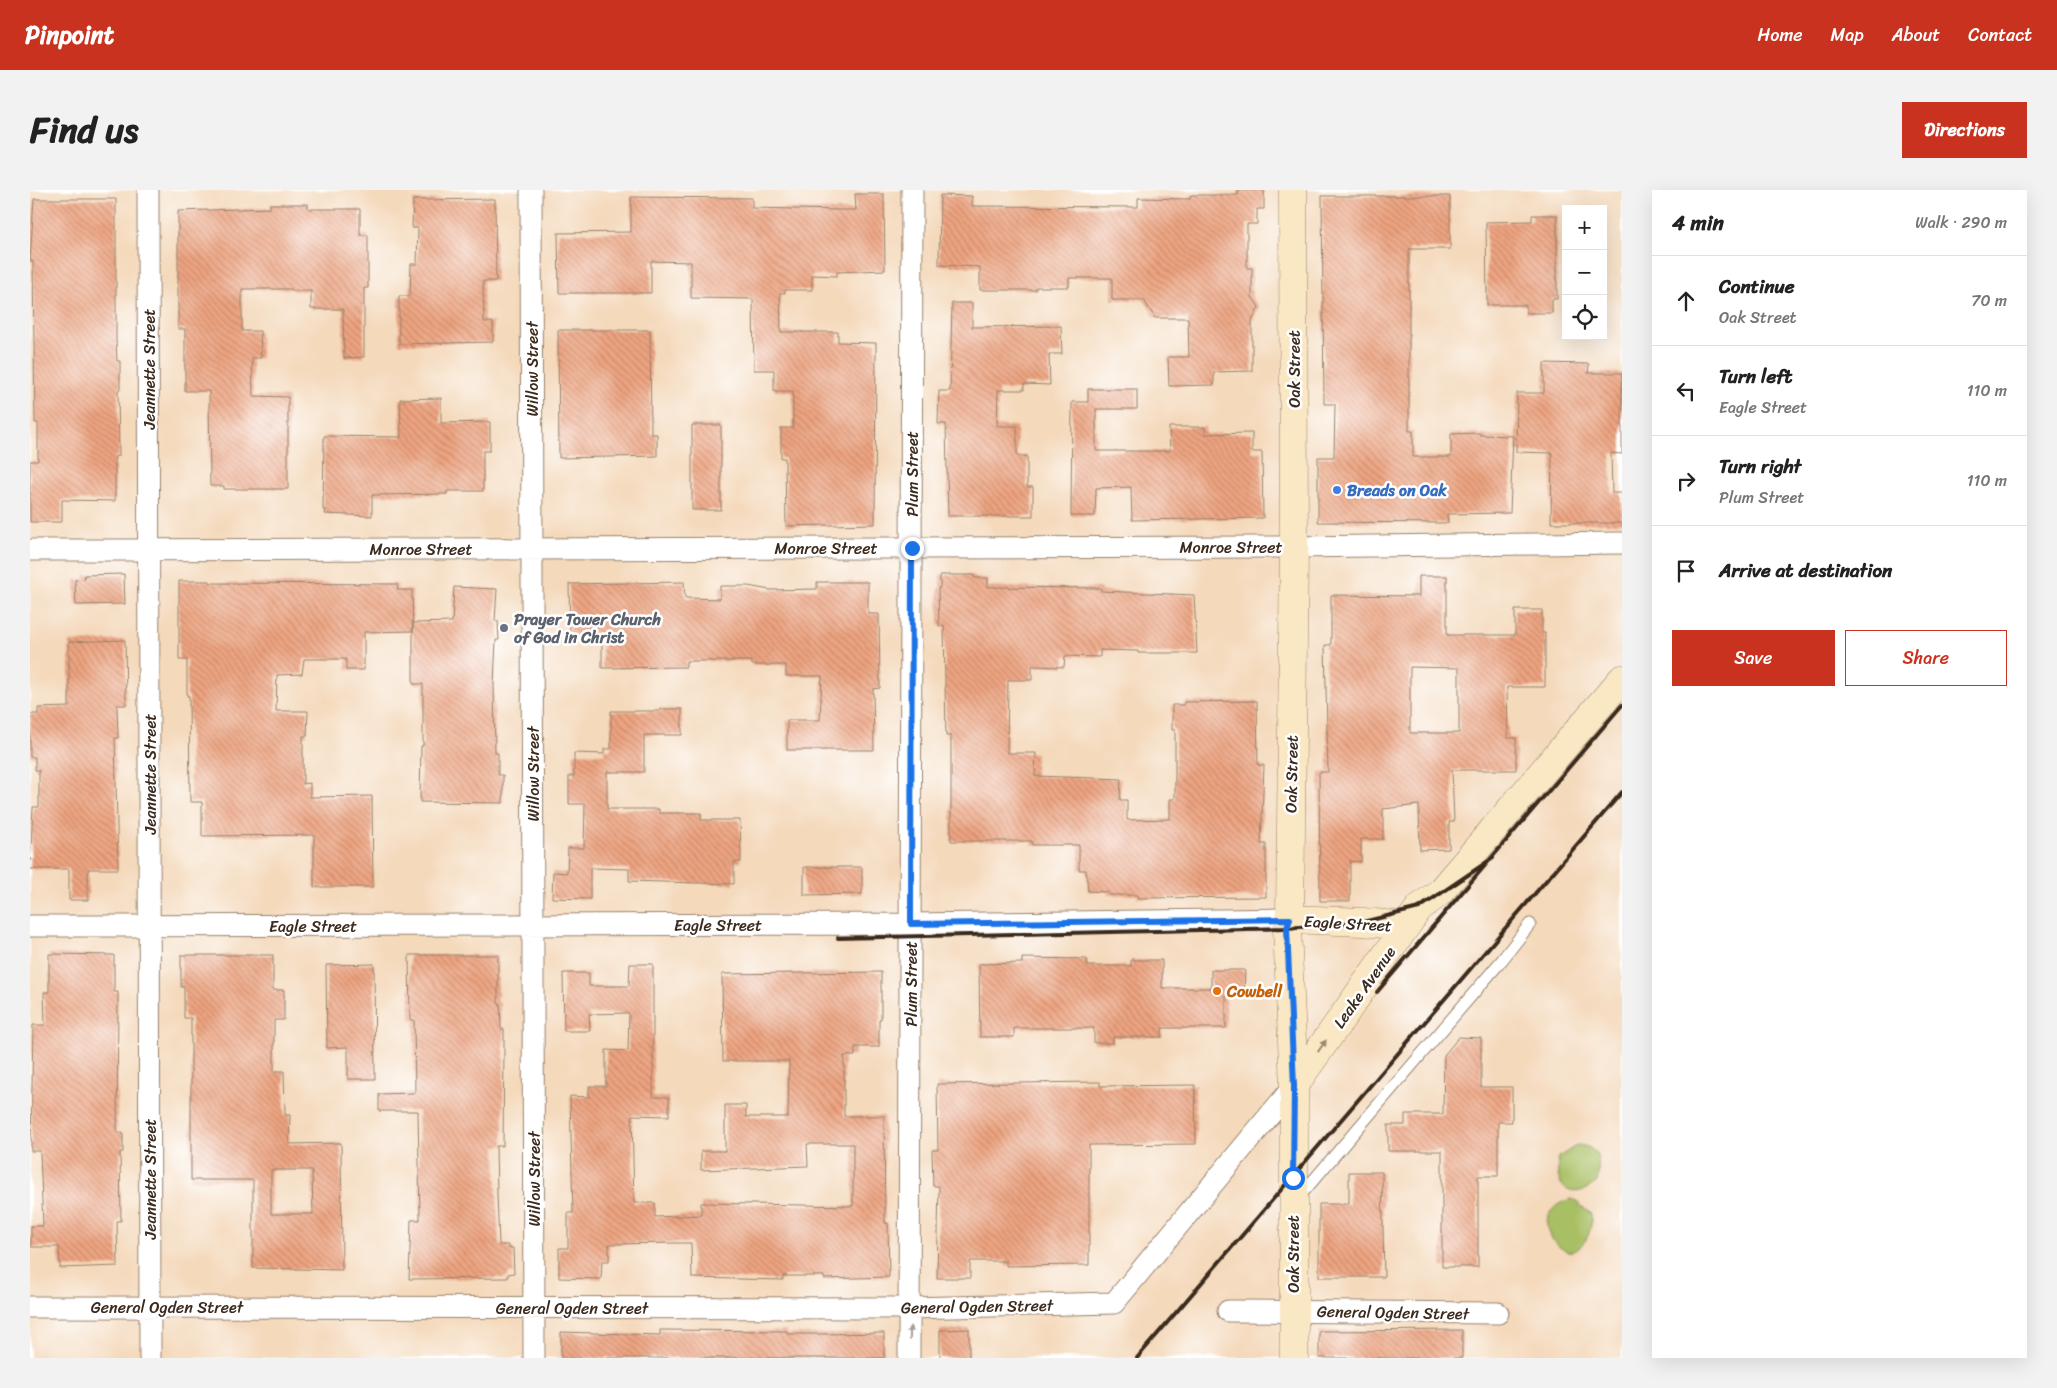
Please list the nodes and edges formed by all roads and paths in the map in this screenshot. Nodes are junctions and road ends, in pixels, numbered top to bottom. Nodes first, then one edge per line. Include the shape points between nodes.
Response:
1 (148, 190) edge
2 (531, 190) edge
3 (912, 190) edge
4 (1293, 190) edge
5 (1622, 543) edge
6 (1294, 547) junction
7 (912, 548) junction
8 (532, 549) junction
9 (30, 550) edge
10 (149, 550) junction
11 (1622, 679) edge
12 (1290, 919) junction
13 (911, 924) junction
14 (1530, 924) dead end
15 (30, 926) edge
16 (150, 926) junction
17 (534, 926) junction
18 (1406, 926) junction
19 (1294, 1086) junction
20 (1293, 1204) junction
21 (1114, 1303) joint
22 (30, 1307) edge
23 (150, 1307) junction
24 (534, 1308) junction
25 (910, 1308) junction
26 (1228, 1310) dead end
27 (1294, 1310) junction
28 (1498, 1314) dead end
29 (150, 1358) edge
30 (534, 1358) edge
31 (910, 1358) edge
32 (1294, 1358) edge

1 - 10 street, Jeannette Street
2 - 8 street, Willow Street
3 - 7 street, Plum Street
4 - 6 main road, Oak Street
5 - 6 street, Monroe Street
6 - 7 street, Monroe Street
6 - 12 main road, Oak Street
7 - 8 street, Monroe Street
7 - 13 street, Plum Street
8 - 10 street, Monroe Street
8 - 17 street, Willow Street
9 - 10 street, Monroe Street
10 - 16 street, Jeannette Street
11 - 18 main road, Leake Avenue via 1439,893 1419,908
12 - 13 street, Eagle Street
12 - 18 main road, Eagle Street
12 - 19 main road, Oak Street via 1287,928
13 - 17 street, Eagle Street
13 - 25 street, Plum Street
14 - 20 lane
15 - 16 street, Eagle Street
16 - 17 street, Eagle Street
16 - 23 street, Jeannette Street
17 - 24 street, Willow Street
19 -> 18 main road, Leake Avenue
19 - 20 main road, Oak Street
19 - 21 street, Leake Avenue
20 - 27 main road, Oak Street
21 - 25 street, General Ogden Street
22 - 23 street, General Ogden Street
23 - 24 street, General Ogden Street
23 - 29 street, Jeannette Street
24 - 25 street, General Ogden Street
24 - 30 street, Willow Street
31 -> 25 street, Plum Street
26 - 27 street, General Ogden Street
27 - 28 street, General Ogden Street
27 - 32 main road, Oak Street

